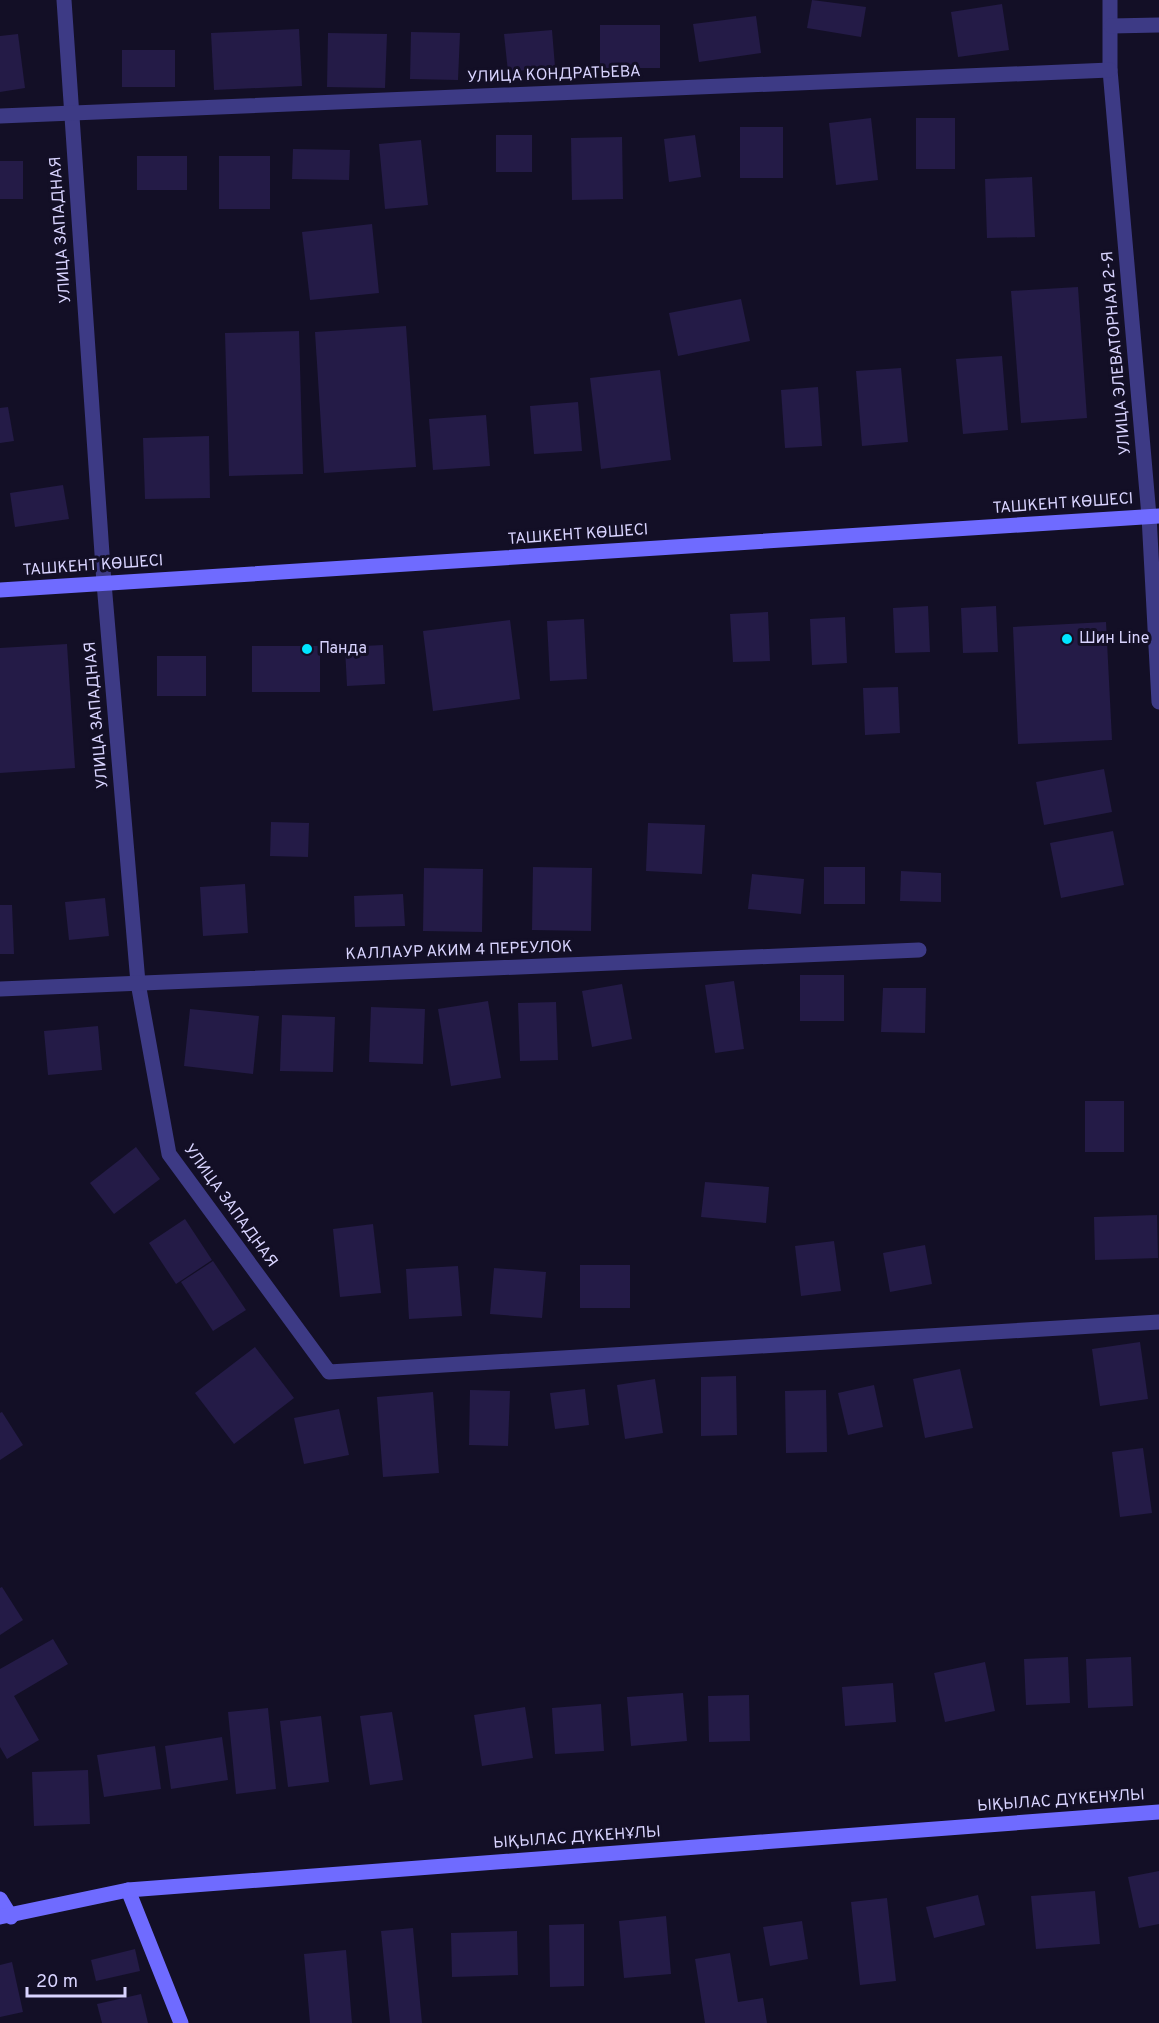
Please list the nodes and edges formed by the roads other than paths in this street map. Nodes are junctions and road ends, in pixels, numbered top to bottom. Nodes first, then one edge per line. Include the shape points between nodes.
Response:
1 (64, 0) edge
2 (1110, 0) edge
3 (1159, 25) edge
4 (1111, 27) junction
5 (1110, 70) junction
6 (70, 113) junction
7 (0, 116) edge
8 (1154, 516) edge
9 (104, 583) junction
10 (0, 590) edge
11 (1159, 702) edge
12 (919, 950) dead end
13 (138, 983) junction
14 (0, 989) edge
15 (1159, 1322) edge
16 (1159, 1812) edge
17 (128, 1890) junction
18 (0, 1899) edge
19 (6, 1917) edge
20 (181, 2023) edge

1 - 6 street, УЛИЦА ЗАПАДНАЯ
2 - 4 street, УЛИЦА ЭЛЕВАТОРНАЯ 2-Я
3 - 4 street
4 - 5 street, УЛИЦА ЭЛЕВАТОРНАЯ 2-Я
5 - 6 street, УЛИЦА КОНДРАТЬЕВА
5 - 8 street, УЛИЦА ЭЛЕВАТОРНАЯ 2-Я
6 - 7 street, УЛИЦА КОНДРАТЬЕВА
6 - 9 street, УЛИЦА ЗАПАДНАЯ
8 - 9 street, ТАШКЕНТ КӨШЕСІ
8 - 11 street, УЛИЦА ЭЛЕВАТОРНАЯ 2-Я
9 - 10 street, ТАШКЕНТ КӨШЕСІ
9 - 13 street, УЛИЦА ЗАПАДНАЯ
12 - 13 street, КАЛЛАУР АКИМ 4 ПЕРЕУЛОК
13 - 14 street, КАЛЛАУР АКИМ 4 ПЕРЕУЛОК
13 - 15 street, УЛИЦА ЗАПАДНАЯ via 169,1154 330,1372
16 - 17 street, ЫҚЫЛАС ДҮКЕНҰЛЫ
17 - 19 street, ЫҚЫЛАС ДҮКЕНҰЛЫ
17 - 20 street
18 - 19 street

